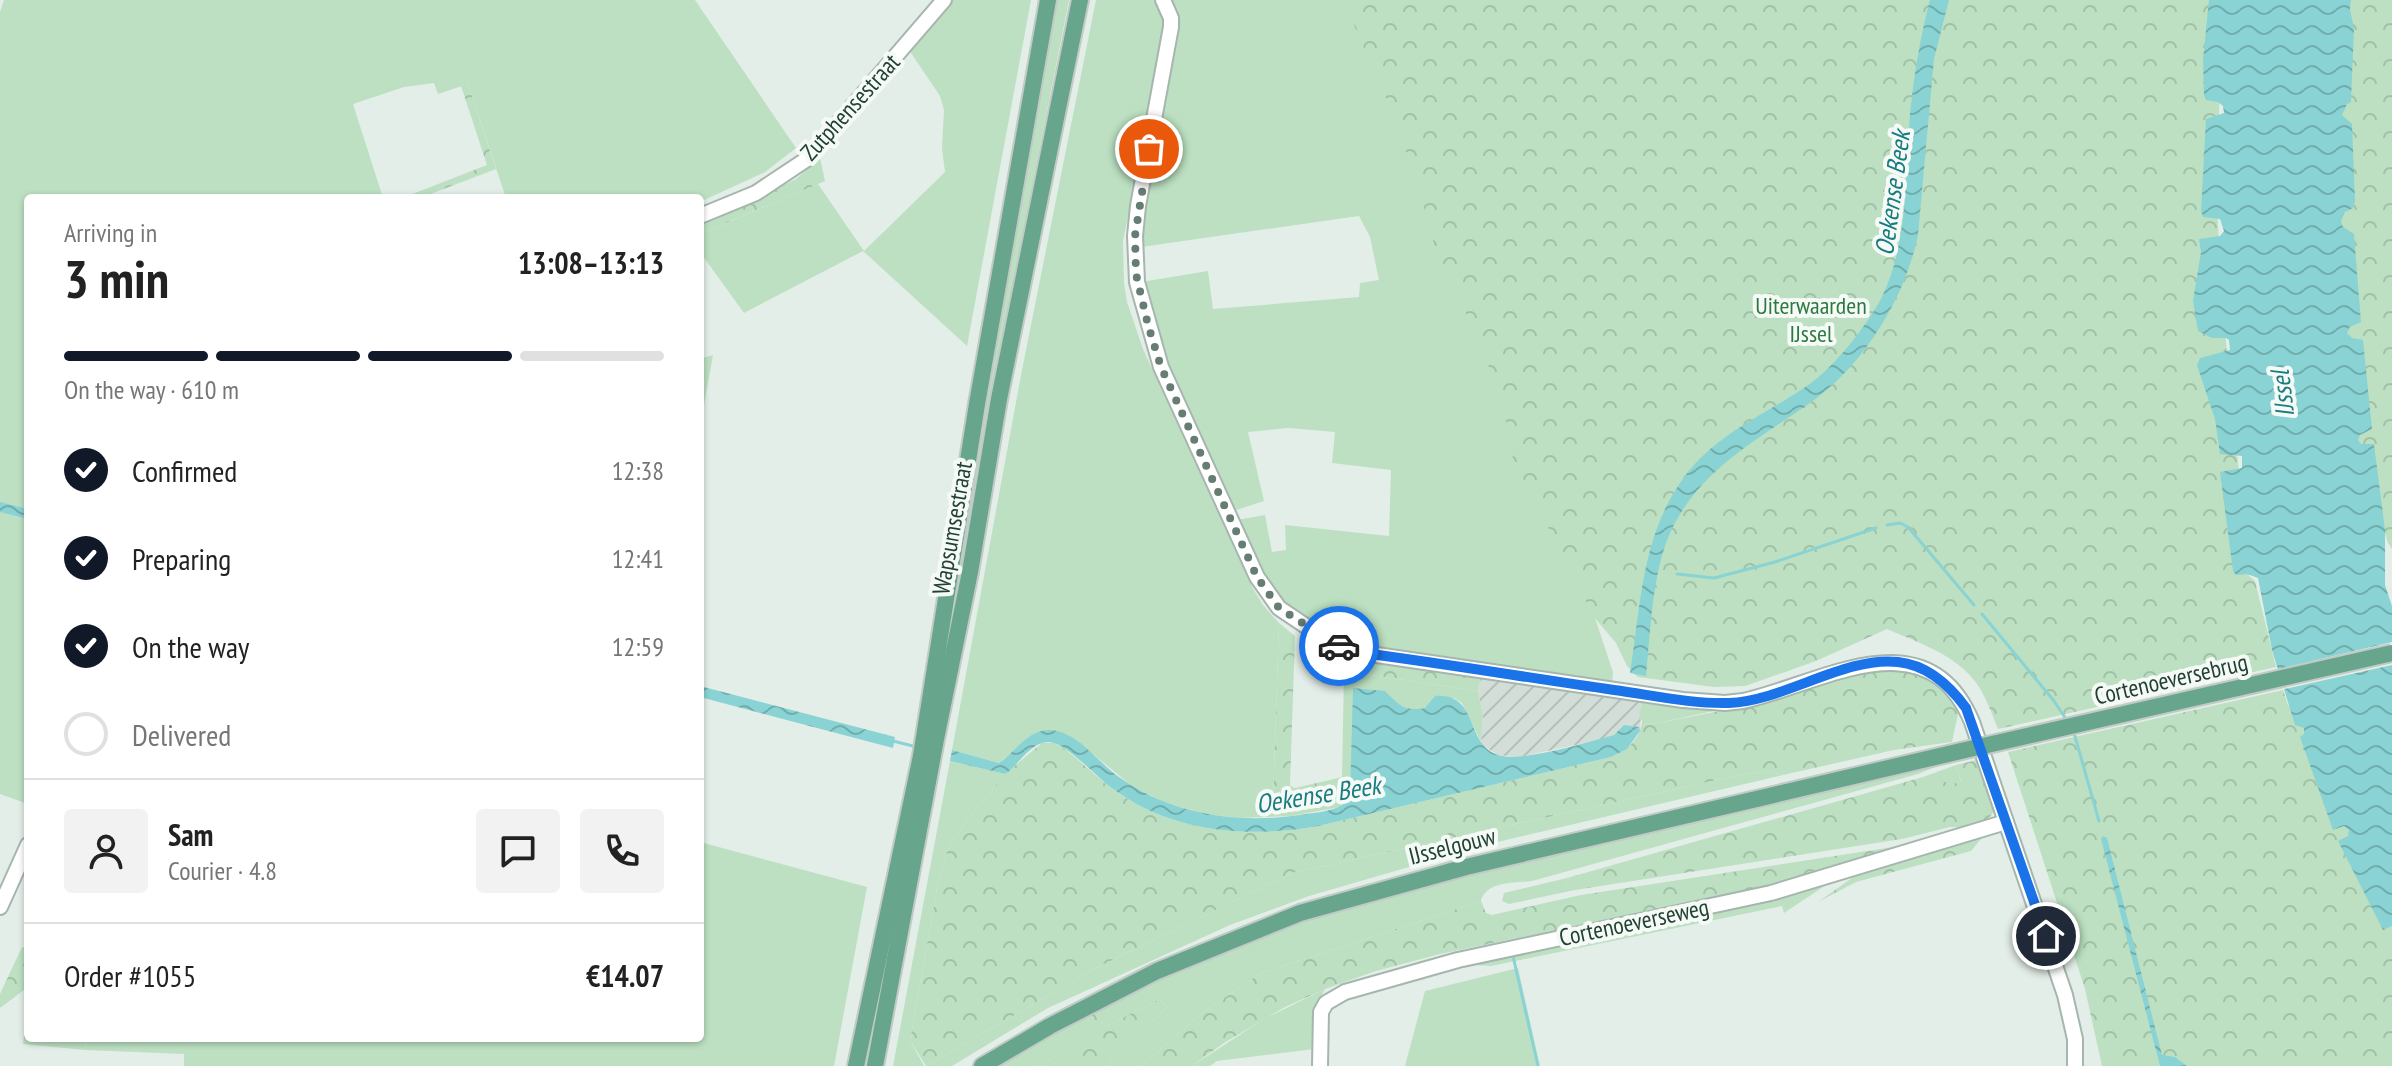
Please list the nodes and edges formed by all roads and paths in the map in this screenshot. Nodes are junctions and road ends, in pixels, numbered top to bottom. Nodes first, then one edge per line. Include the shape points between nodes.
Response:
1 (944, 0) edge
2 (1048, 0) edge
3 (1080, 0) edge
4 (1163, 0) edge
5 (704, 214) edge
6 (2392, 653) edge
7 (930, 738) junction
8 (1961, 751) joint
9 (926, 757) junction
10 (2006, 822) junction
11 (24, 854) edge
12 (0, 907) edge
13 (856, 1066) edge
14 (875, 1066) edge
15 (982, 1066) edge
16 (1320, 1066) edge
17 (2075, 1066) edge

1 - 5 street, Zutphensestraat via 807,159 756,193
2 - 7 main road, Wapsumsestraat via 977,404
3 - 7 main road, Wapsumsestraat via 999,399 970,572
4 - 10 street via 1171,27 1138,206 1137,282 1161,367 1257,577 1279,608 1331,643 1353,651 1683,700 1734,703 1871,663 1903,663 1947,685 1966,708
6 - 8 main road, Cortenoeversebrug, bridge
7 - 9 main road, Wapsumsestraat
8 - 15 main road, IJsselgouw via 1451,871 1300,913 1157,971
9 - 13 main road, Wapsumsestraat
9 - 14 main road, Wapsumsestraat
10 - 16 street, Cortenoeverseweg via 1771,893 1458,960 1345,992 1321,1012
10 - 17 street via 2065,995
11 - 12 street

